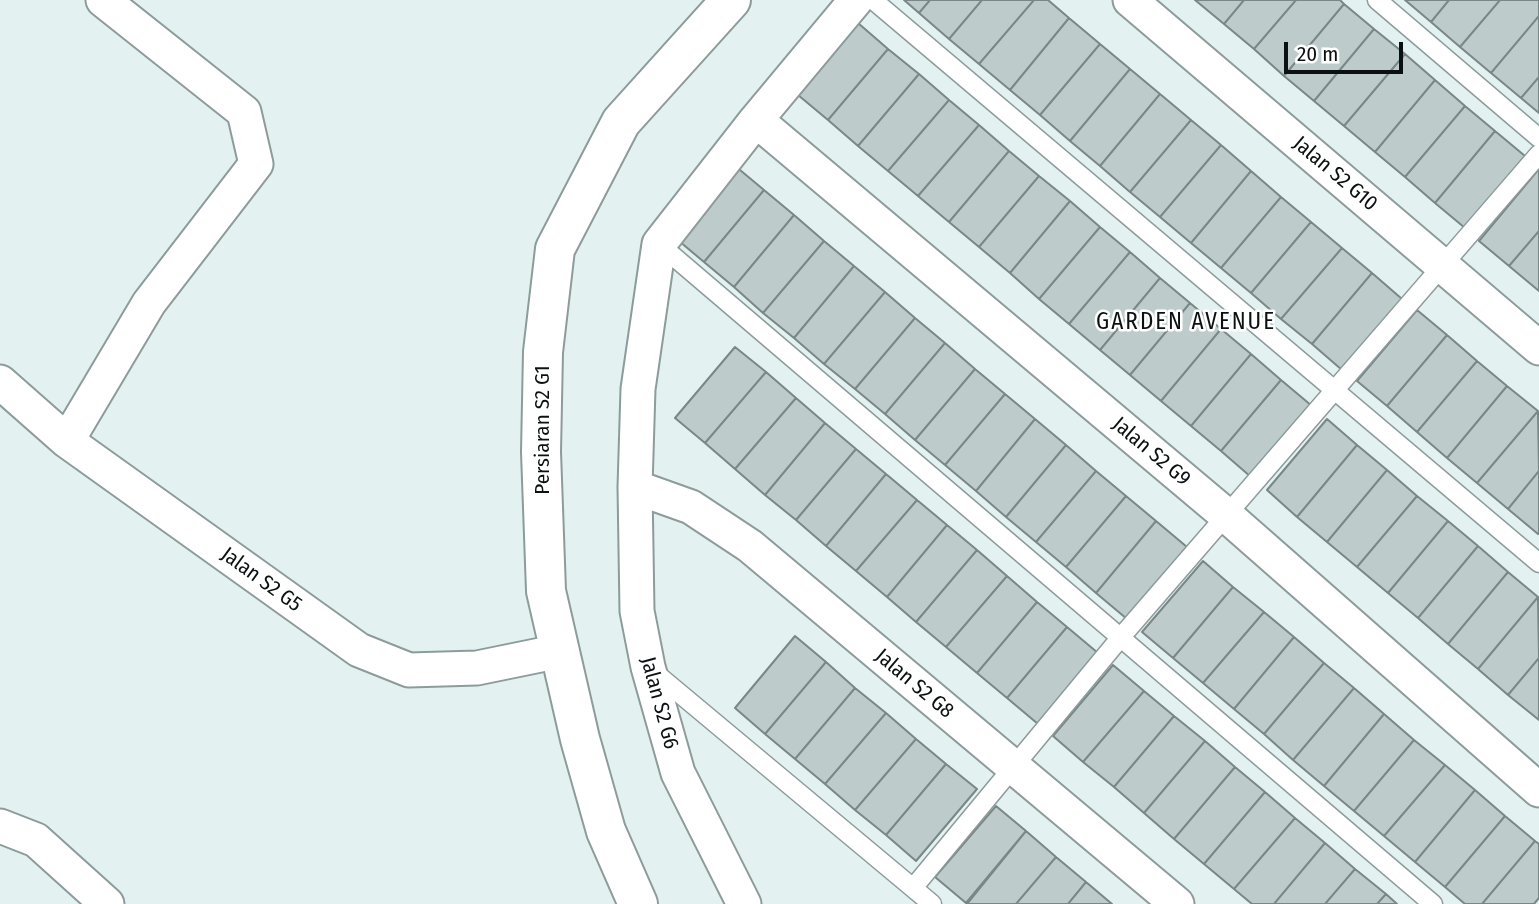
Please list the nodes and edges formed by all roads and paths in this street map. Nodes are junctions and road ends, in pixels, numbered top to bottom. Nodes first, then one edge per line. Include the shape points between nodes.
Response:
1 (103, 0) edge
2 (731, 0) edge
3 (856, 0) edge
4 (873, 0) edge
5 (1130, 0) edge
6 (1377, 0) edge
7 (756, 120) junction
8 (1539, 138) edge
9 (1539, 154) edge
10 (659, 244) junction
11 (1443, 265) junction
12 (1539, 348) edge
13 (0, 382) edge
14 (1334, 390) junction
15 (67, 441) junction
16 (635, 487) junction
17 (1226, 515) junction
18 (1539, 564) edge
19 (1121, 638) junction
20 (560, 650) junction
21 (649, 667) junction
22 (1013, 767) junction
23 (1539, 790) edge
24 (0, 825) edge
25 (913, 888) junction
26 (107, 904) edge
27 (638, 904) edge
28 (744, 904) edge
29 (932, 904) edge
30 (1177, 904) edge
31 (1433, 904) edge

1 - 15 street via 244,112 256,164 149,303
2 - 20 street, Persiaran S2 G1 via 621,122 555,249 543,352 541,453 546,590
3 - 7 street
4 - 14 lane
5 - 11 street, Jalan S2 G10
6 - 8 lane
7 - 10 street
7 - 17 street, Jalan S2 G9
9 - 11 lane
10 - 16 street, Jalan S2 G6 via 638,389
10 - 19 lane
11 - 12 street, Jalan S2 G10
11 - 14 lane
13 - 15 street, Jalan S2 G5
14 - 17 lane
14 - 18 lane
15 - 20 street, Jalan S2 G5 via 359,650 408,670 477,668
16 - 21 street, Jalan S2 G6 via 637,611
16 - 22 street, Jalan S2 G8 via 691,507 750,546
17 - 19 lane
17 - 23 street, Jalan S2 G9
19 - 22 lane
19 - 31 lane
20 - 27 street, Persiaran S2 G1 via 606,831
21 - 25 lane
21 - 28 street, Jalan S2 G6 via 678,773
22 - 25 lane
22 - 30 street, Jalan S2 G8
24 - 26 street via 36,839
25 - 29 lane

